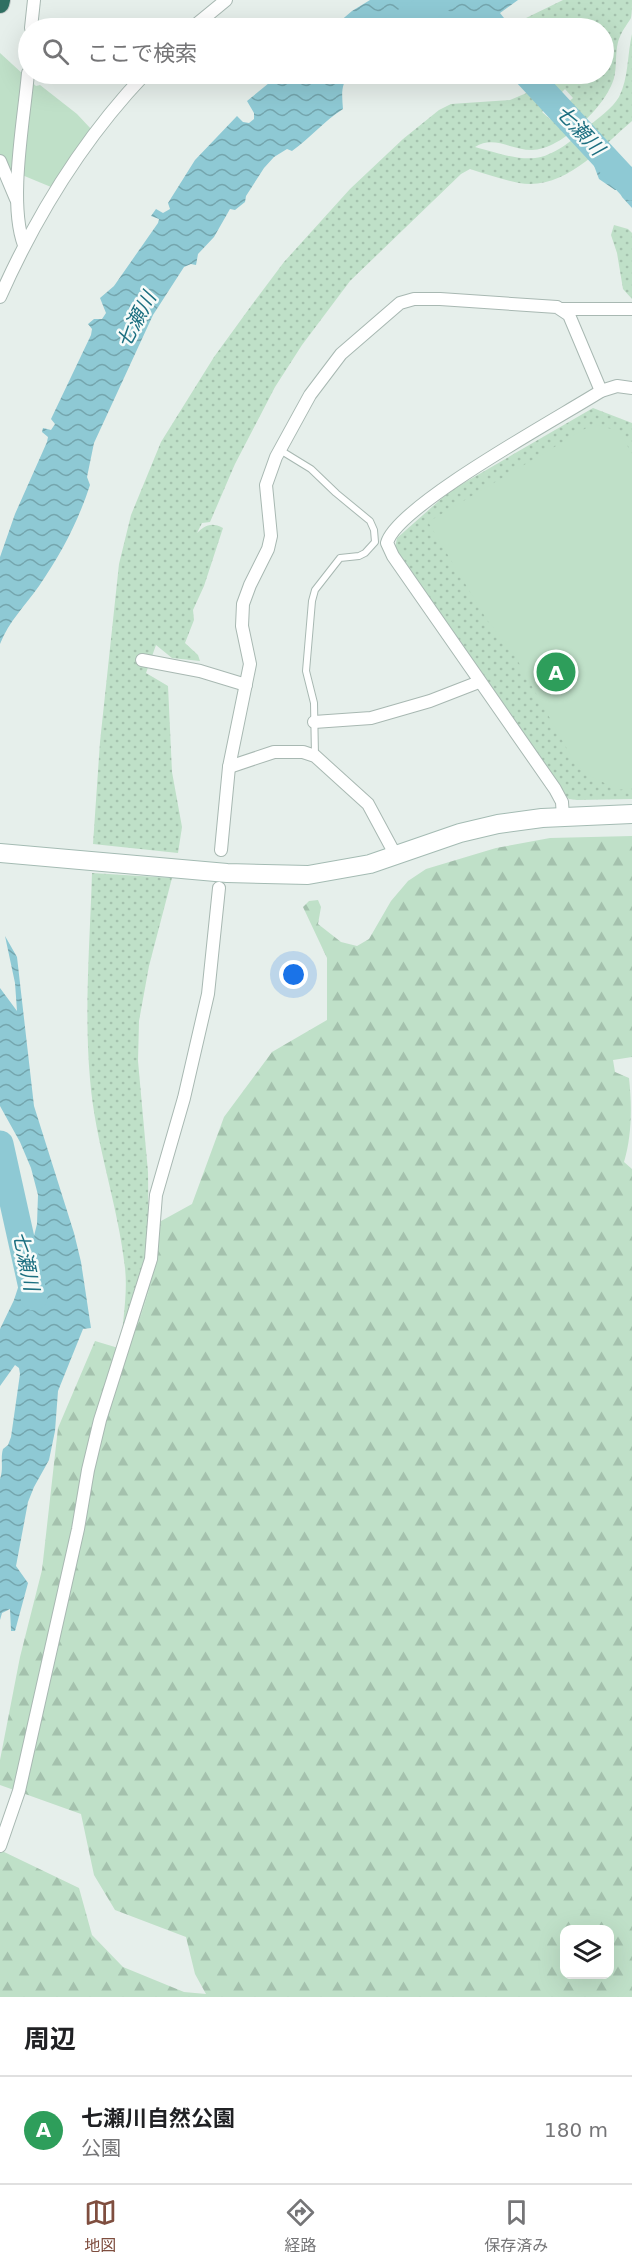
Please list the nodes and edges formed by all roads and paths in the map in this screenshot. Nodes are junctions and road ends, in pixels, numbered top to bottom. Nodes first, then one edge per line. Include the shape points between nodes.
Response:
1 (34, 0) edge
2 (226, 0) edge
3 (33, 18) edge
4 (204, 18) edge
5 (27, 84) edge
6 (136, 84) edge
7 (0, 161) edge
8 (17, 202) junction
9 (24, 245) junction
10 (0, 297) edge
11 (562, 309) junction
12 (632, 309) edge
13 (632, 388) edge
14 (601, 391) junction
15 (280, 450) junction
16 (381, 542) junction
17 (142, 660) dead end
18 (479, 682) junction
19 (246, 685) junction
20 (314, 722) junction
21 (315, 756) junction
22 (229, 767) junction
23 (632, 814) edge
24 (563, 817) junction
25 (221, 850) dead end
26 (0, 853) edge
27 (396, 856) junction
28 (219, 888) dead end
29 (0, 1846) edge

1 - 3 street
2 - 4 street
5 - 8 street
6 - 9 street via 74,163
7 - 8 street
8 - 9 street
9 - 10 street
11 - 12 street
11 - 14 street via 569,315
11 - 15 street via 440,299 400,303 334,362 310,395
13 - 14 street via 617,386
14 - 16 street via 446,487
15 - 16 lane via 311,469 370,521
15 - 19 street via 266,485 270,543 243,604 249,660
16 - 18 street
16 - 20 lane via 359,556 340,558 313,596 306,671
17 - 19 street
18 - 20 street via 371,718
18 - 24 street via 555,789 562,802
19 - 22 street
20 - 21 lane
21 - 22 street via 274,752
21 - 27 street via 368,804
22 - 25 street
23 - 24 street
24 - 27 street via 476,828
26 - 27 street via 292,876 341,870
28 - 29 street via 208,994 156,1195 151,1259 98,1430 20,1791

